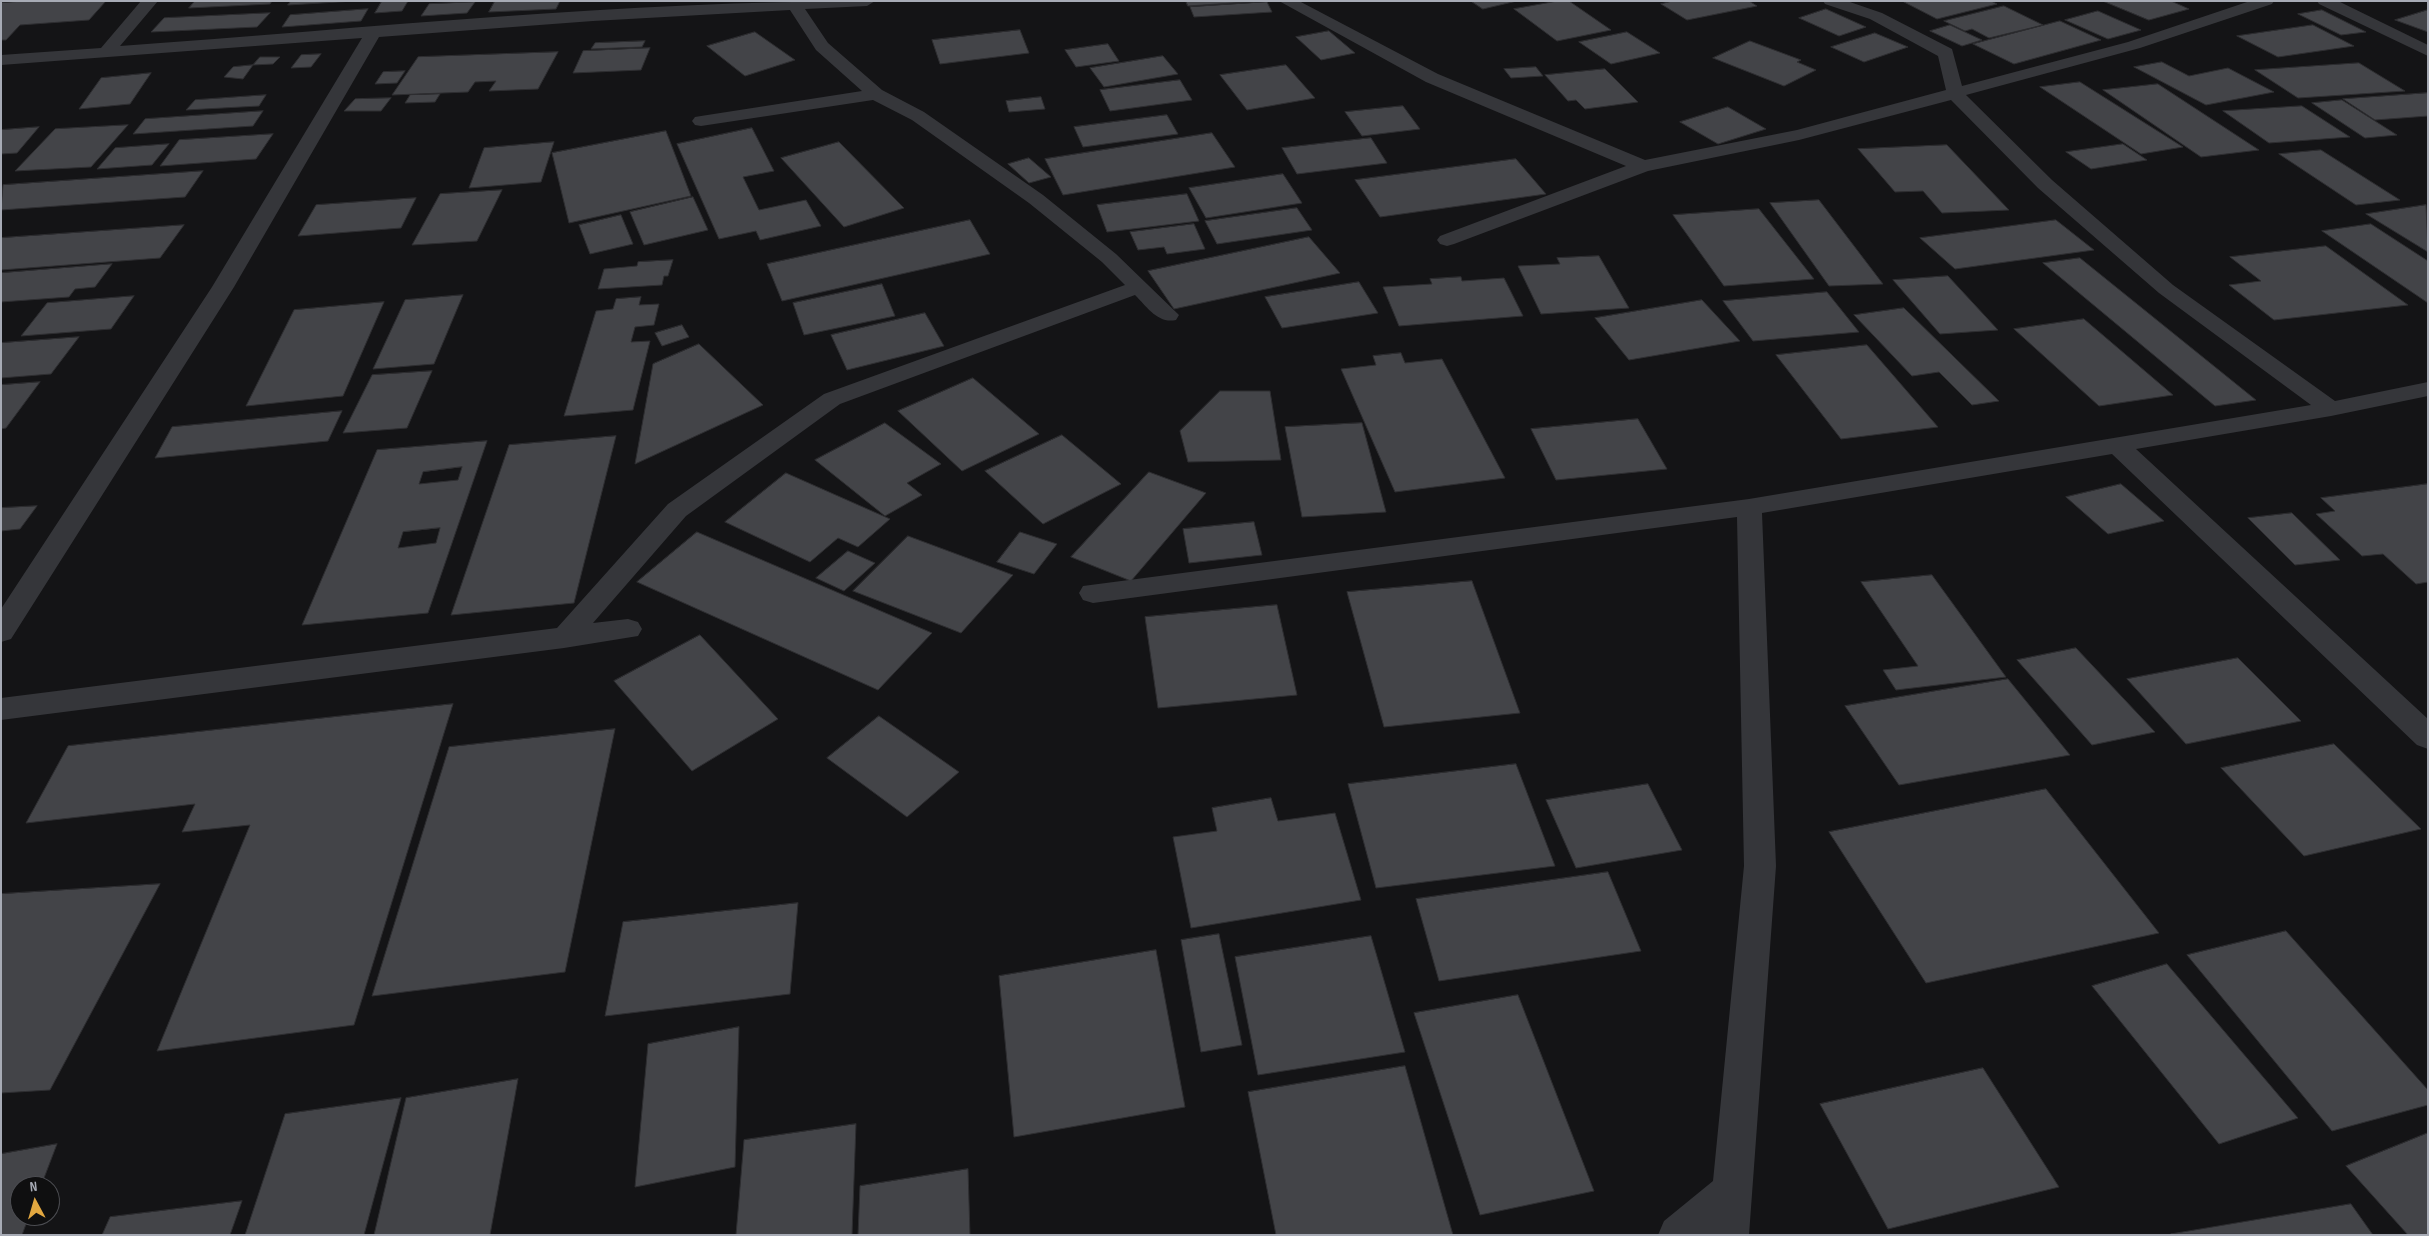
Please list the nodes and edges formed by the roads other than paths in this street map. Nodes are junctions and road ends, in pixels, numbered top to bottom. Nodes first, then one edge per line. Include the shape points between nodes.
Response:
1 (150, 1) edge
2 (867, 1) edge
3 (1287, 1) edge
4 (1832, 1) edge
5 (2266, 1) edge
6 (2325, 1) edge
7 (796, 7) junction
8 (595, 8) edge
9 (373, 33) junction
10 (2428, 51) edge
11 (105, 53) junction
12 (1, 60) edge
13 (876, 94) junction
14 (1955, 94) junction
15 (701, 122) dead end
16 (1643, 166) junction
17 (1447, 240) dead end
18 (1138, 287) junction
19 (1168, 315) dead end
20 (2428, 388) edge
21 (2330, 409) junction
22 (2117, 445) junction
23 (1749, 507) junction
24 (1093, 593) dead end
25 (628, 629) dead end
26 (1, 632) edge
27 (564, 638) junction
28 (1, 709) edge
29 (2428, 737) edge
30 (1731, 1191) junction
31 (1678, 1235) edge
32 (1729, 1235) edge

1 - 11 street
2 - 7 street
3 - 16 street via 1432,78
4 - 14 street via 1876,16 1946,53
5 - 14 street via 2134,45
6 - 10 street
7 - 8 street
7 - 13 street via 822,46
8 - 9 street
9 - 11 street
9 - 26 street via 223,287
11 - 12 street
13 - 15 street
13 - 18 street via 918,116 1036,199 1109,258
14 - 16 street via 1799,136
14 - 21 street via 2045,184 2166,288
16 - 17 street
18 - 19 street
18 - 27 street via 832,400 677,510
20 - 21 street
21 - 22 street
22 - 23 street
22 - 29 street
23 - 24 street
23 - 30 street via 1760,866
25 - 27 street
27 - 28 street
30 - 31 street
30 - 32 street

